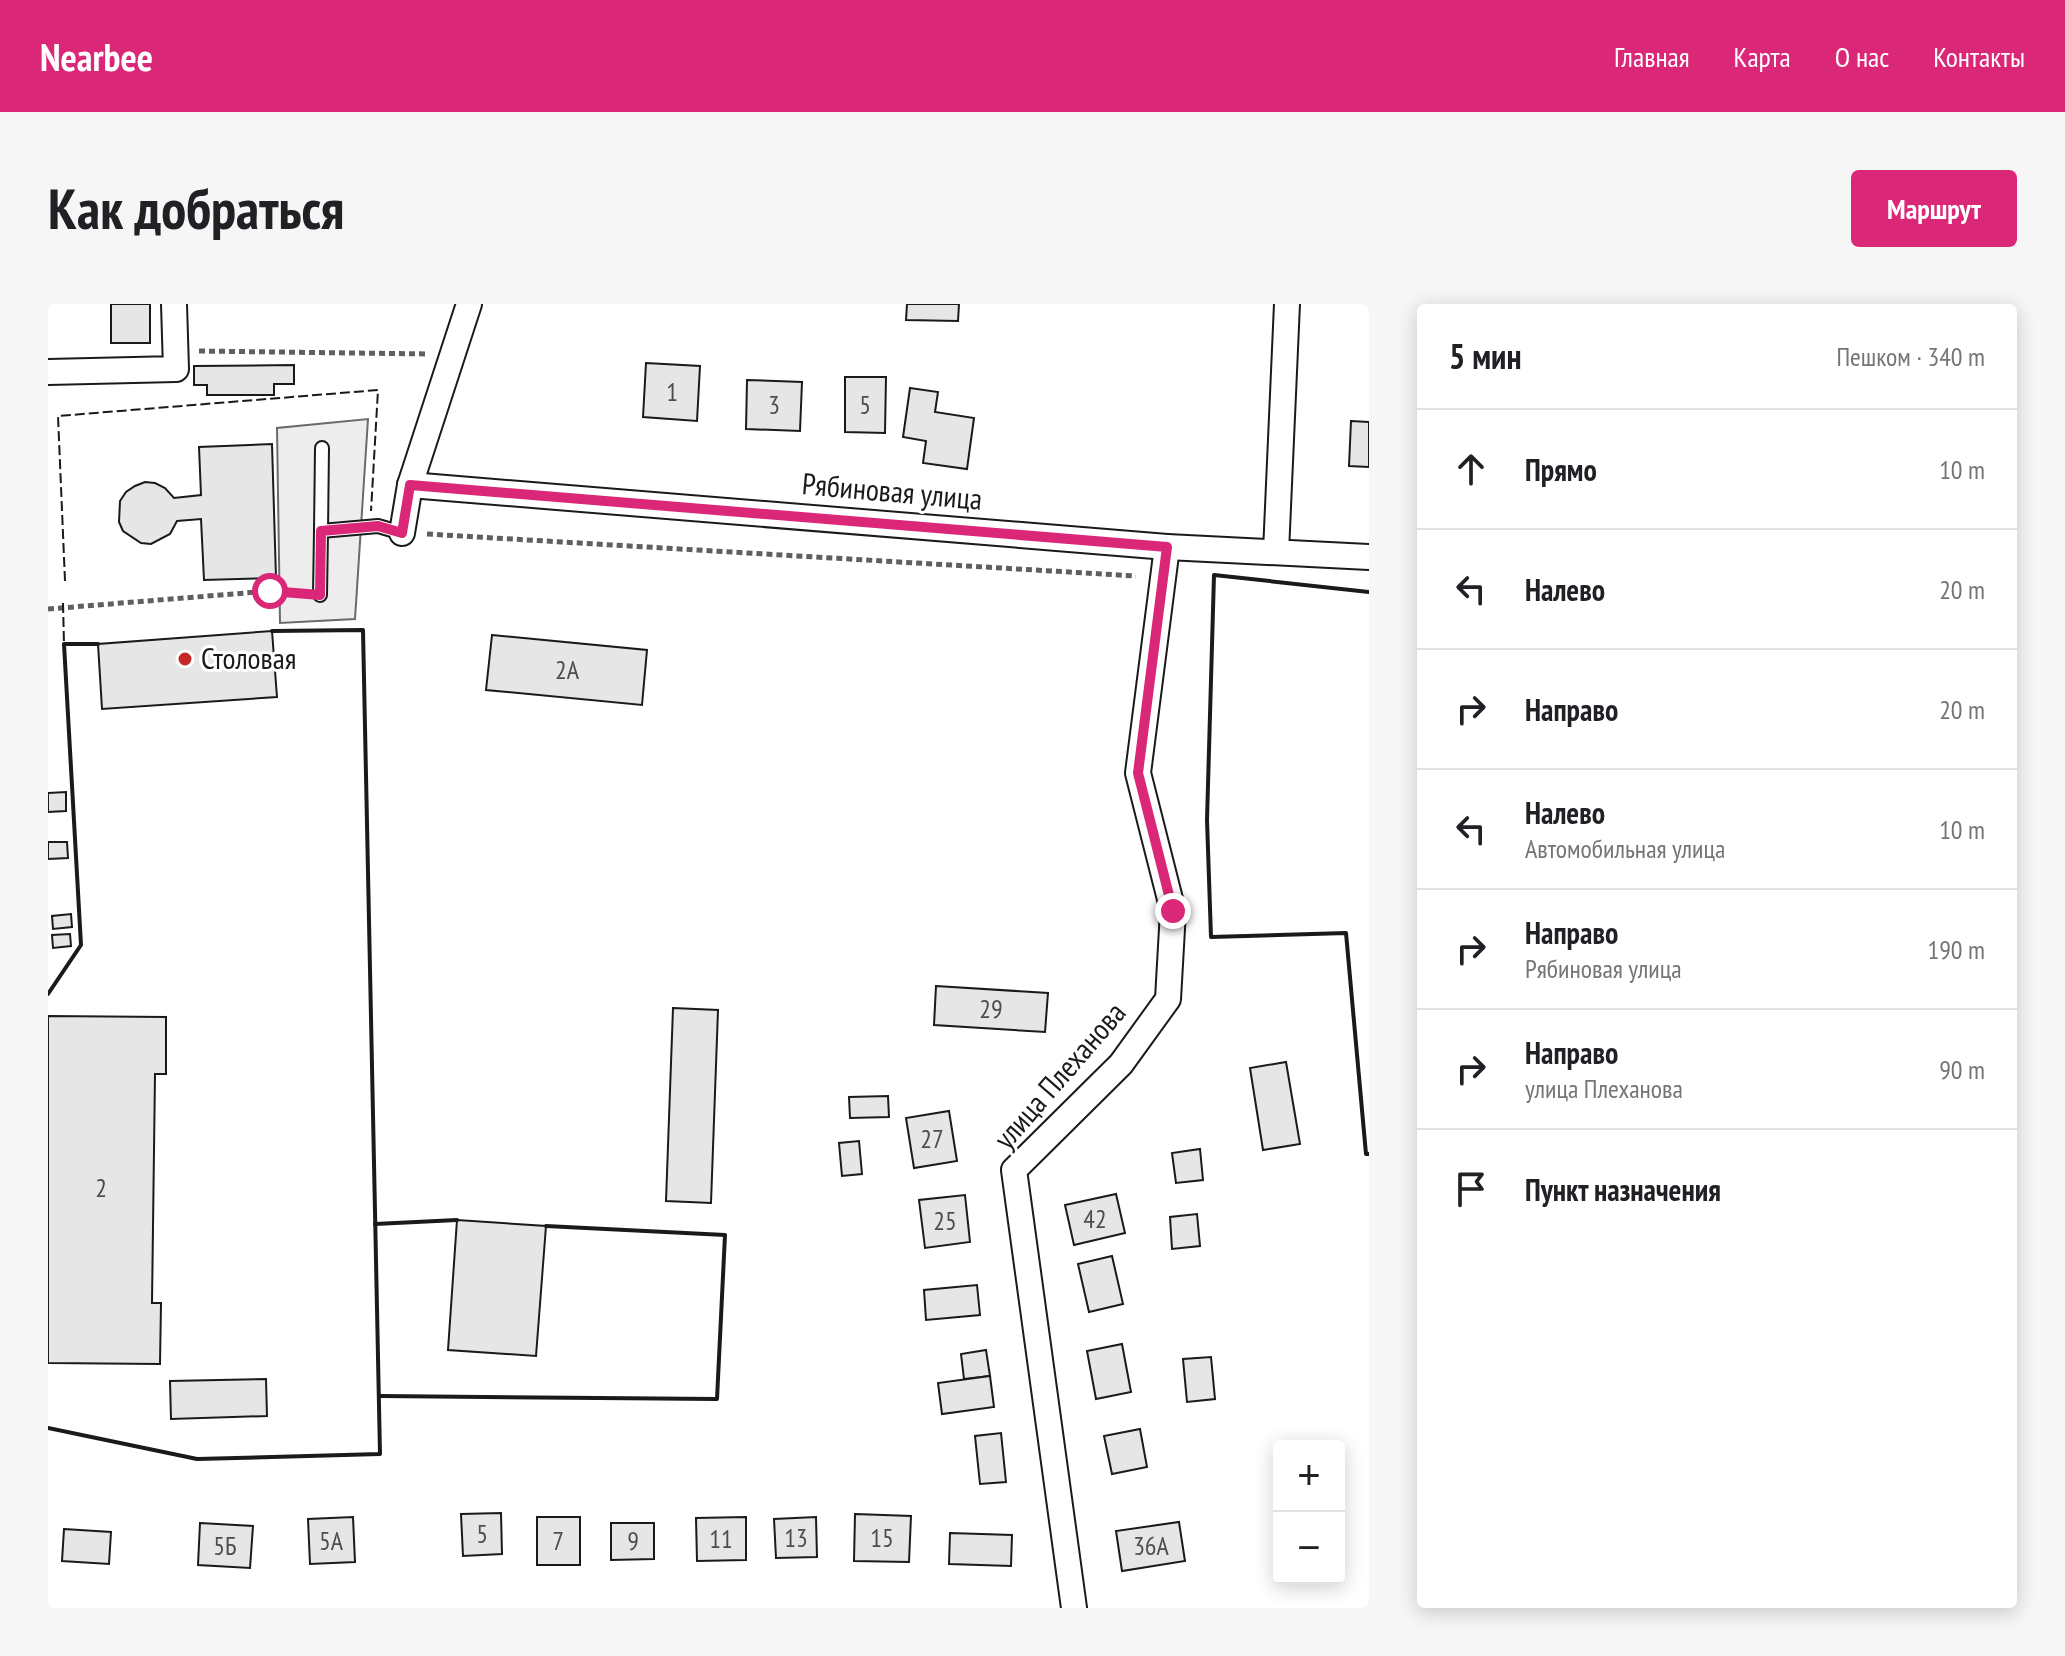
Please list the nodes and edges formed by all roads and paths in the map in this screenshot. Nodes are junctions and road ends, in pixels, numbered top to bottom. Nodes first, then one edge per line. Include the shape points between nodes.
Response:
1 (174, 304) edge
2 (469, 304) edge
3 (1287, 304) edge
4 (176, 351) junction
5 (434, 354) dead end
6 (48, 372) edge
7 (322, 448) dead end
8 (410, 485) junction
9 (321, 531) junction
10 (402, 533) junction
11 (1167, 547) junction
12 (1276, 552) junction
13 (1369, 557) edge
14 (1136, 576) dead end
15 (320, 595) joint
16 (48, 609) edge
17 (1074, 1608) edge

1 - 4 street
2 - 8 street
3 - 12 street
4 - 5 path
4 - 6 street via 176,369
7 - 9 lane
8 - 10 street
8 - 11 street, Рябиновая улица
9 - 10 lane via 378,526
9 - 15 lane
10 - 14 path
11 - 12 street, Рябиновая улица
11 - 17 street, улица Плеханова via 1138,773 1173,911 1168,999 1121,1064 1014,1170
12 - 13 street, Рябиновая улица
15 - 16 path via 270,591

